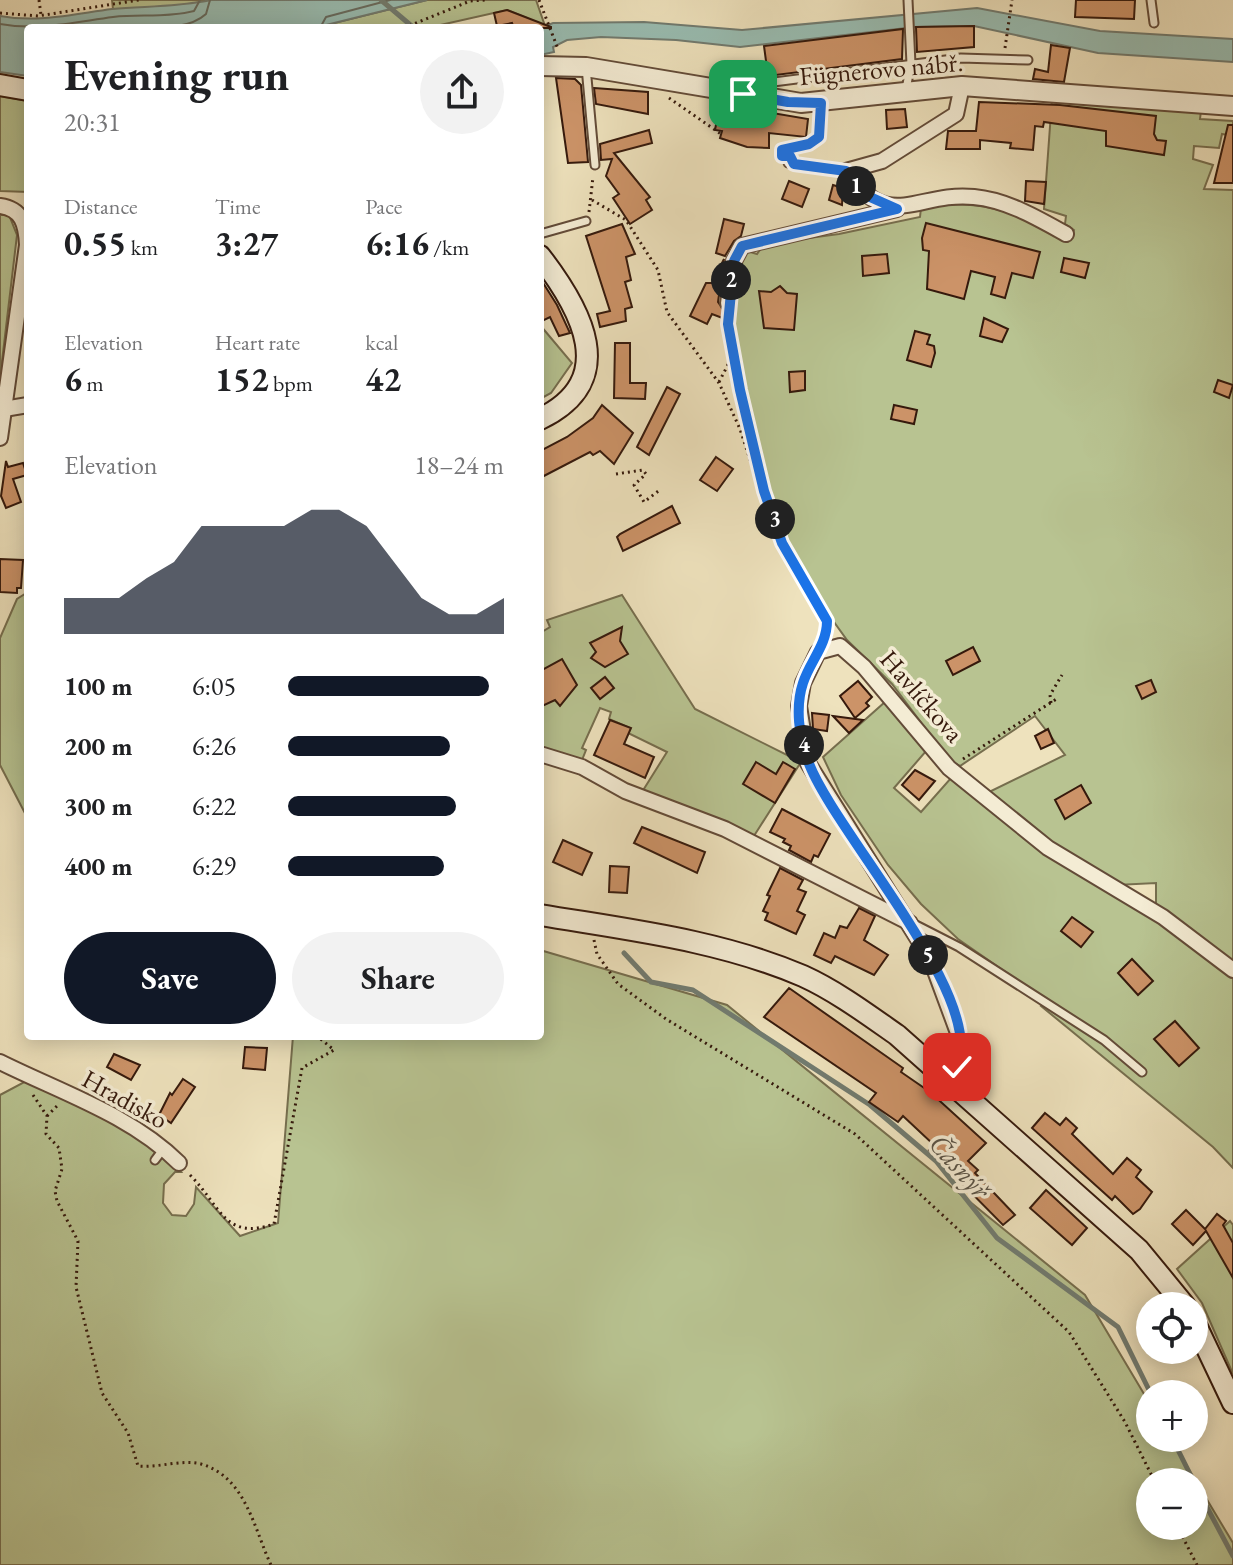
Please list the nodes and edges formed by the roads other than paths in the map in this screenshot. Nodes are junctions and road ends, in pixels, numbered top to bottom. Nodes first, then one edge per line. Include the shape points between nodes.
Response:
1 (908, 0) edge
2 (1151, 0) edge
3 (1154, 23) dead end
4 (1028, 60) dead end
5 (911, 64) junction
6 (544, 66) edge
7 (586, 67) junction
8 (0, 85) edge
9 (962, 86) junction
10 (24, 89) edge
11 (906, 91) junction
12 (743, 94) junction
13 (1232, 107) edge
14 (791, 163) road end
15 (595, 165) road end
16 (846, 171) junction
17 (0, 206) edge
18 (897, 209) junction
19 (586, 221) dead end
20 (24, 225) edge
21 (544, 233) edge
22 (1066, 234) dead end
23 (544, 261) edge
24 (24, 294) edge
25 (728, 303) road end
26 (24, 406) edge
27 (4, 409) junction
28 (544, 417) edge
29 (0, 438) edge
30 (764, 491) road end
31 (818, 652) junction
32 (544, 755) edge
33 (544, 916) edge
34 (910, 923) junction
35 (1233, 970) edge
36 (0, 1064) edge
37 (1142, 1072) dead end
38 (15, 1078) road end
39 (949, 1082) junction
40 (179, 1163) road end
41 (1174, 1292) edge
42 (1208, 1350) edge
43 (1233, 1403) edge

1 - 5 lane
2 - 3 lane
4 - 5 lane via 961,58
5 - 11 lane
5 - 12 lane via 750,85
6 - 7 street, Fügnerovo nábř.
7 - 12 street, Fügnerovo nábř.
7 - 15 lane
8 - 10 main road
9 - 11 street, Fügnerovo nábř.
9 - 13 street, Fügnerovo nábř.
9 - 16 street via 956,114 882,161
11 - 12 street, Fügnerovo nábř. via 821,103
14 - 16 lane
16 - 18 street via 861,193
17 - 20 street via 14,208
18 - 22 street via 975,197 1029,213
18 - 25 street via 742,246 734,261
19 - 21 lane
23 - 28 main road via 564,286 587,335 585,380 559,410
24 - 27 street
26 - 27 street
27 - 29 street
30 - 31 lane via 782,543 827,621
31 - 34 street via 799,706 808,763
31 - 35 street, Havlíčkova via 840,646 949,768 1048,848 1163,917
32 - 34 street via 725,829
33 - 39 main road via 714,944 805,977 897,1035
34 - 37 lane via 959,947 1104,1040
34 - 39 street via 959,1029 961,1053
36 - 38 street, Hradisko
36 - 40 street, Hradisko via 82,1100
39 - 41 main road via 1139,1250
42 - 43 main road

